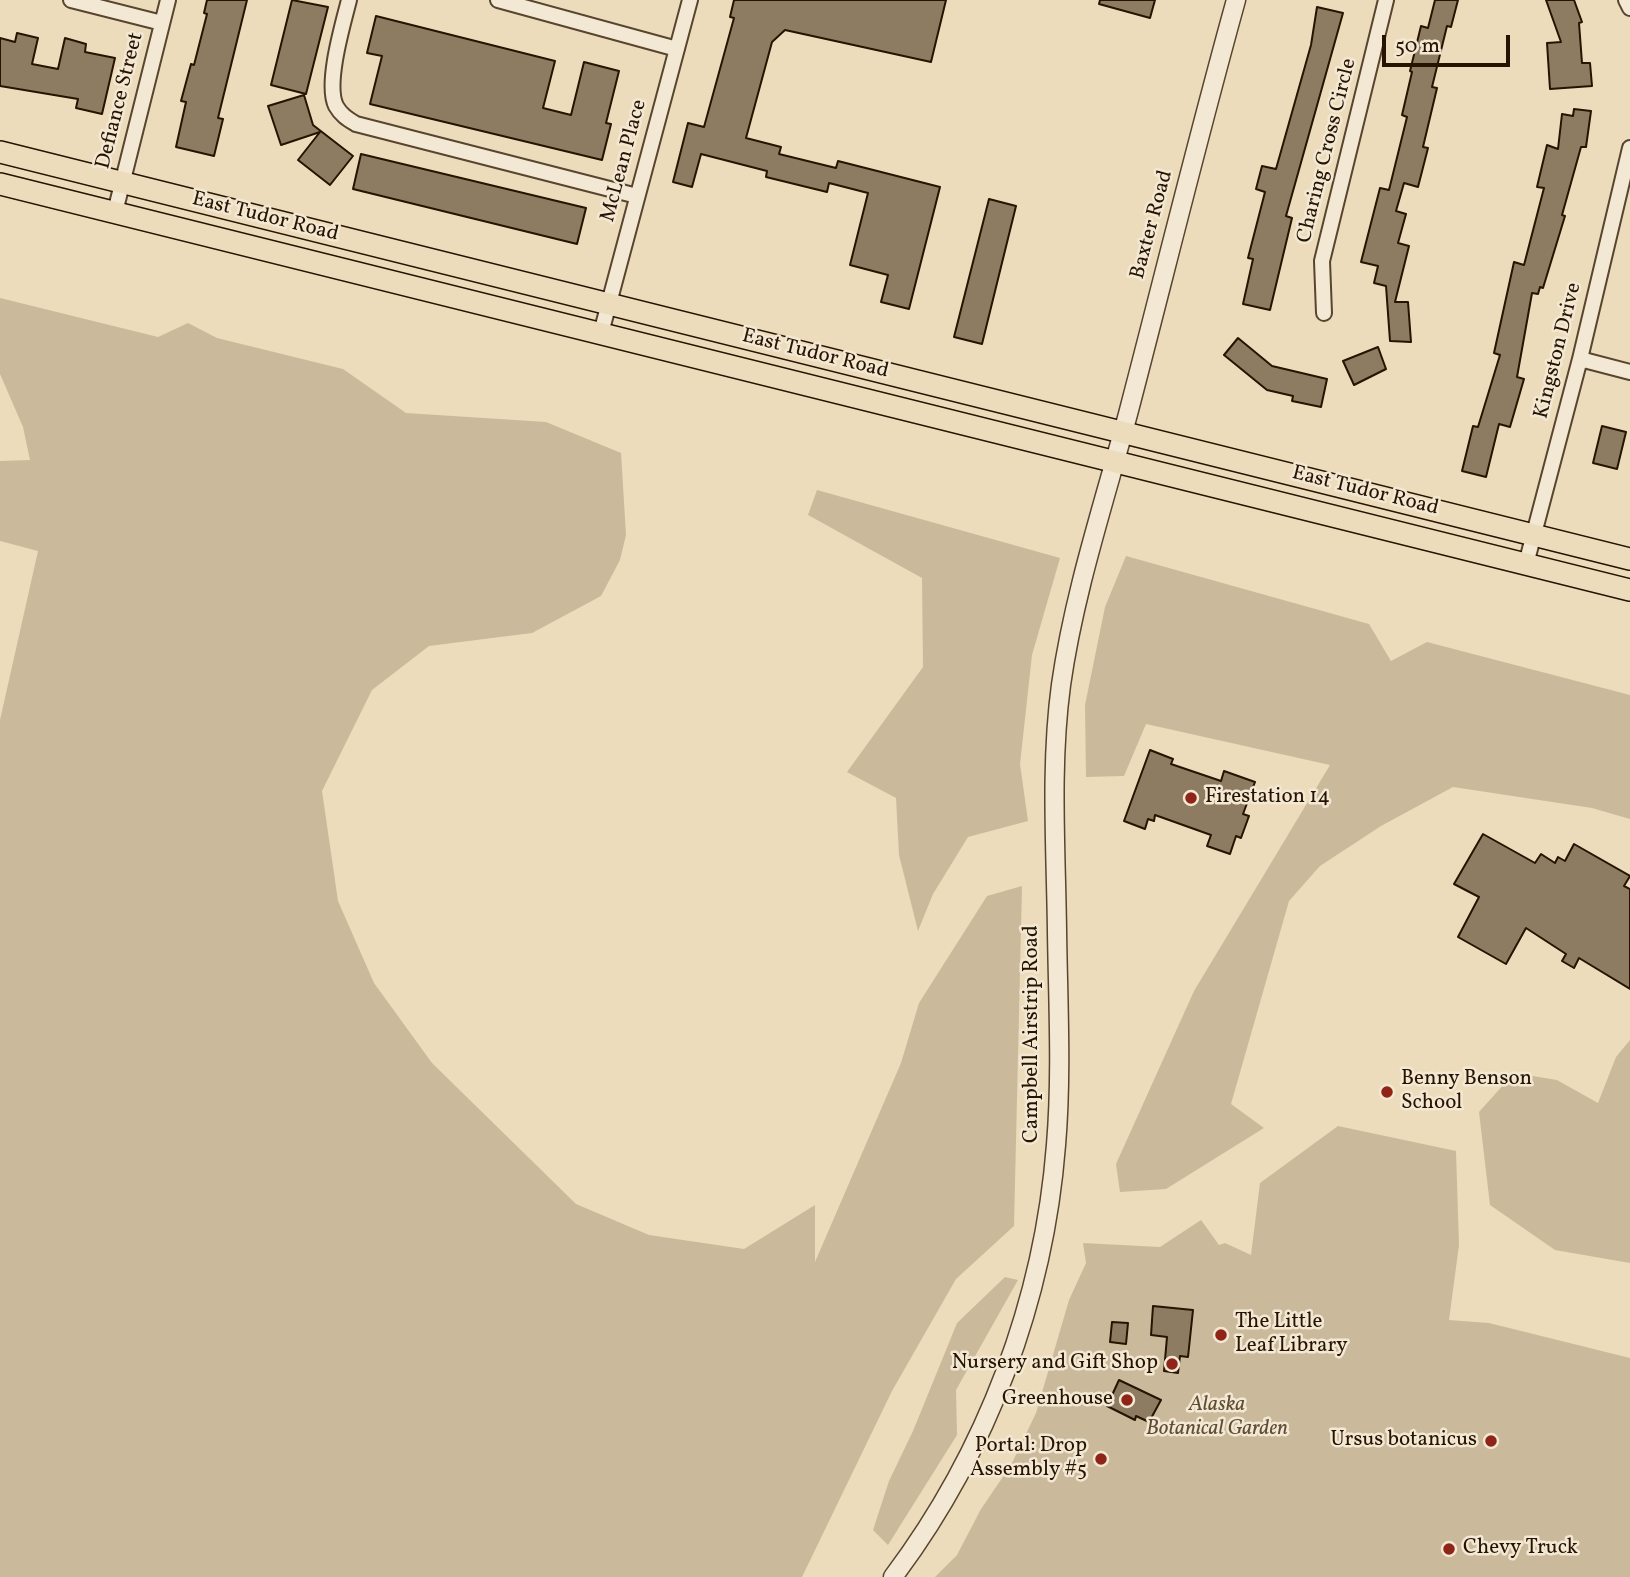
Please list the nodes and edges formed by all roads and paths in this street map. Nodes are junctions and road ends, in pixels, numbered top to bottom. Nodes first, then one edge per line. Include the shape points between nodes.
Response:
1 (71, 0) edge
2 (168, 0) edge
3 (349, 0) edge
4 (498, 0) edge
5 (690, 0) edge
6 (1236, 0) edge
7 (1386, 0) edge
8 (1626, 0) edge
9 (1630, 8) edge
10 (162, 23) junction
11 (677, 49) junction
12 (1630, 148) edge
13 (0, 152) edge
14 (123, 182) junction
15 (0, 184) edge
16 (637, 196) junction
17 (115, 212) junction
18 (608, 303) junction
19 (1324, 313) dead end
20 (601, 333) junction
21 (1580, 359) junction
22 (1630, 372) edge
23 (1123, 432) junction
24 (1115, 462) junction
25 (1533, 535) junction
26 (1630, 559) edge
27 (1526, 564) junction
28 (1630, 590) edge
29 (893, 1577) edge

1 - 10 street
2 - 10 street, Defiance Street
3 - 16 street via 334,74 335,103 344,117 428,144
4 - 11 street
5 - 11 street, McLean Place
6 - 23 street, Baxter Road
7 - 19 street, Charing Cross Circle via 1322,261
8 - 9 street
10 - 14 street, Defiance Street
11 - 16 street, McLean Place
12 - 21 street, Kingston Drive
13 - 14 main road, East Tudor Road
14 - 17 street, Defiance Street
14 - 18 main road, East Tudor Road
15 - 17 main road, East Tudor Road
16 - 18 street, McLean Place
17 - 20 main road, East Tudor Road
18 - 20 street, McLean Place
18 - 23 main road, East Tudor Road
20 - 24 main road, East Tudor Road
21 - 22 street
21 - 25 street, Kingston Drive
23 - 24 street, Baxter Road
23 - 25 main road, East Tudor Road
24 - 27 main road, East Tudor Road
24 - 29 street, Campbell Airstrip Road via 1075,618 1058,719 1057,1143 1048,1213 1025,1318 978,1437
25 - 26 main road, East Tudor Road
25 - 27 street, Kingston Drive
27 - 28 main road, East Tudor Road

